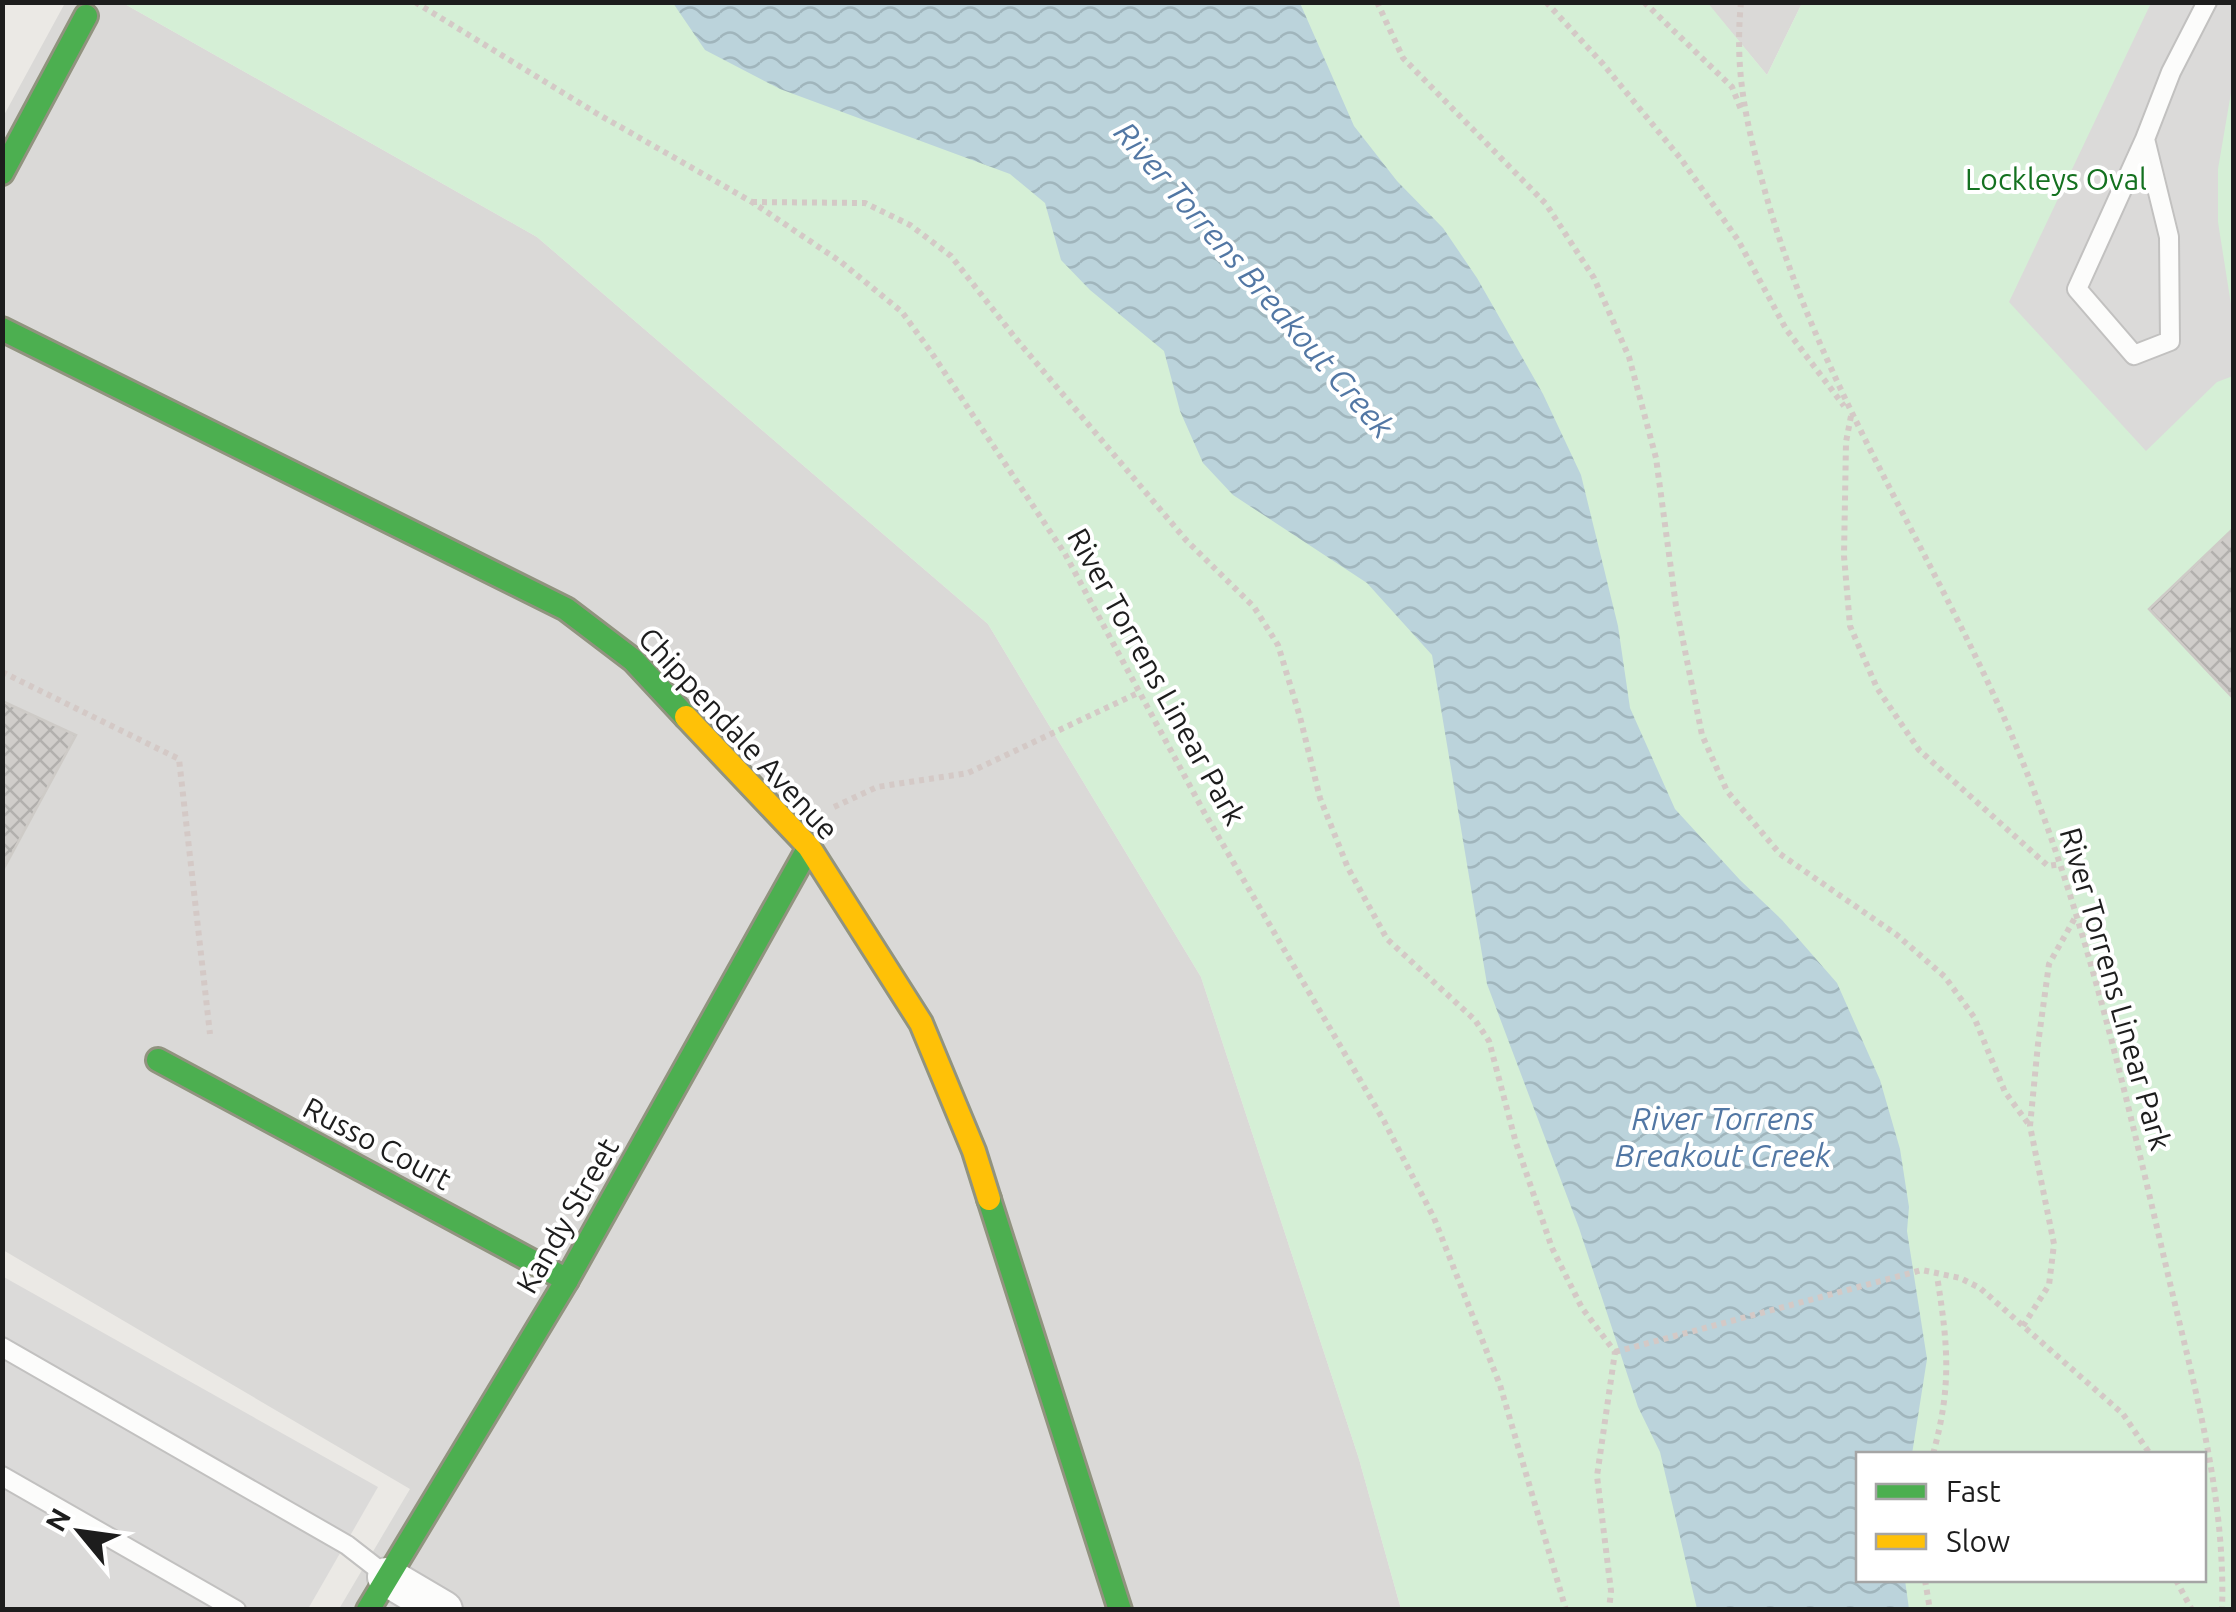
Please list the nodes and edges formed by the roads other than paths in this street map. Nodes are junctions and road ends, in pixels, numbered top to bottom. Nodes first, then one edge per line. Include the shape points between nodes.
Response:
1 (2207, 2) edge
2 (86, 16) dead end
3 (2145, 139) junction
4 (2, 173) edge
5 (2, 329) edge
6 (809, 847) junction
7 (158, 1060) dead end
8 (568, 1280) junction
9 (2, 1348) edge
10 (2, 1476) edge
11 (387, 1577) junction
12 (236, 1610) edge
13 (368, 1610) edge
14 (443, 1610) edge
15 (1120, 1610) edge

1 - 3 lane
2 - 4 street
3 - 3 lane via 2169,237 2170,341 2134,354 2077,289
5 - 6 street, Chippendale Avenue via 566,608 633,660
6 - 8 street, Kandy Street
6 - 15 street, Chippendale Avenue via 929,1041 974,1152
7 - 8 street, Russo Court
8 - 11 street, Kandy Street
9 - 11 lane via 347,1545
10 - 12 lane
11 - 13 street, Kandy Street
11 - 14 street

